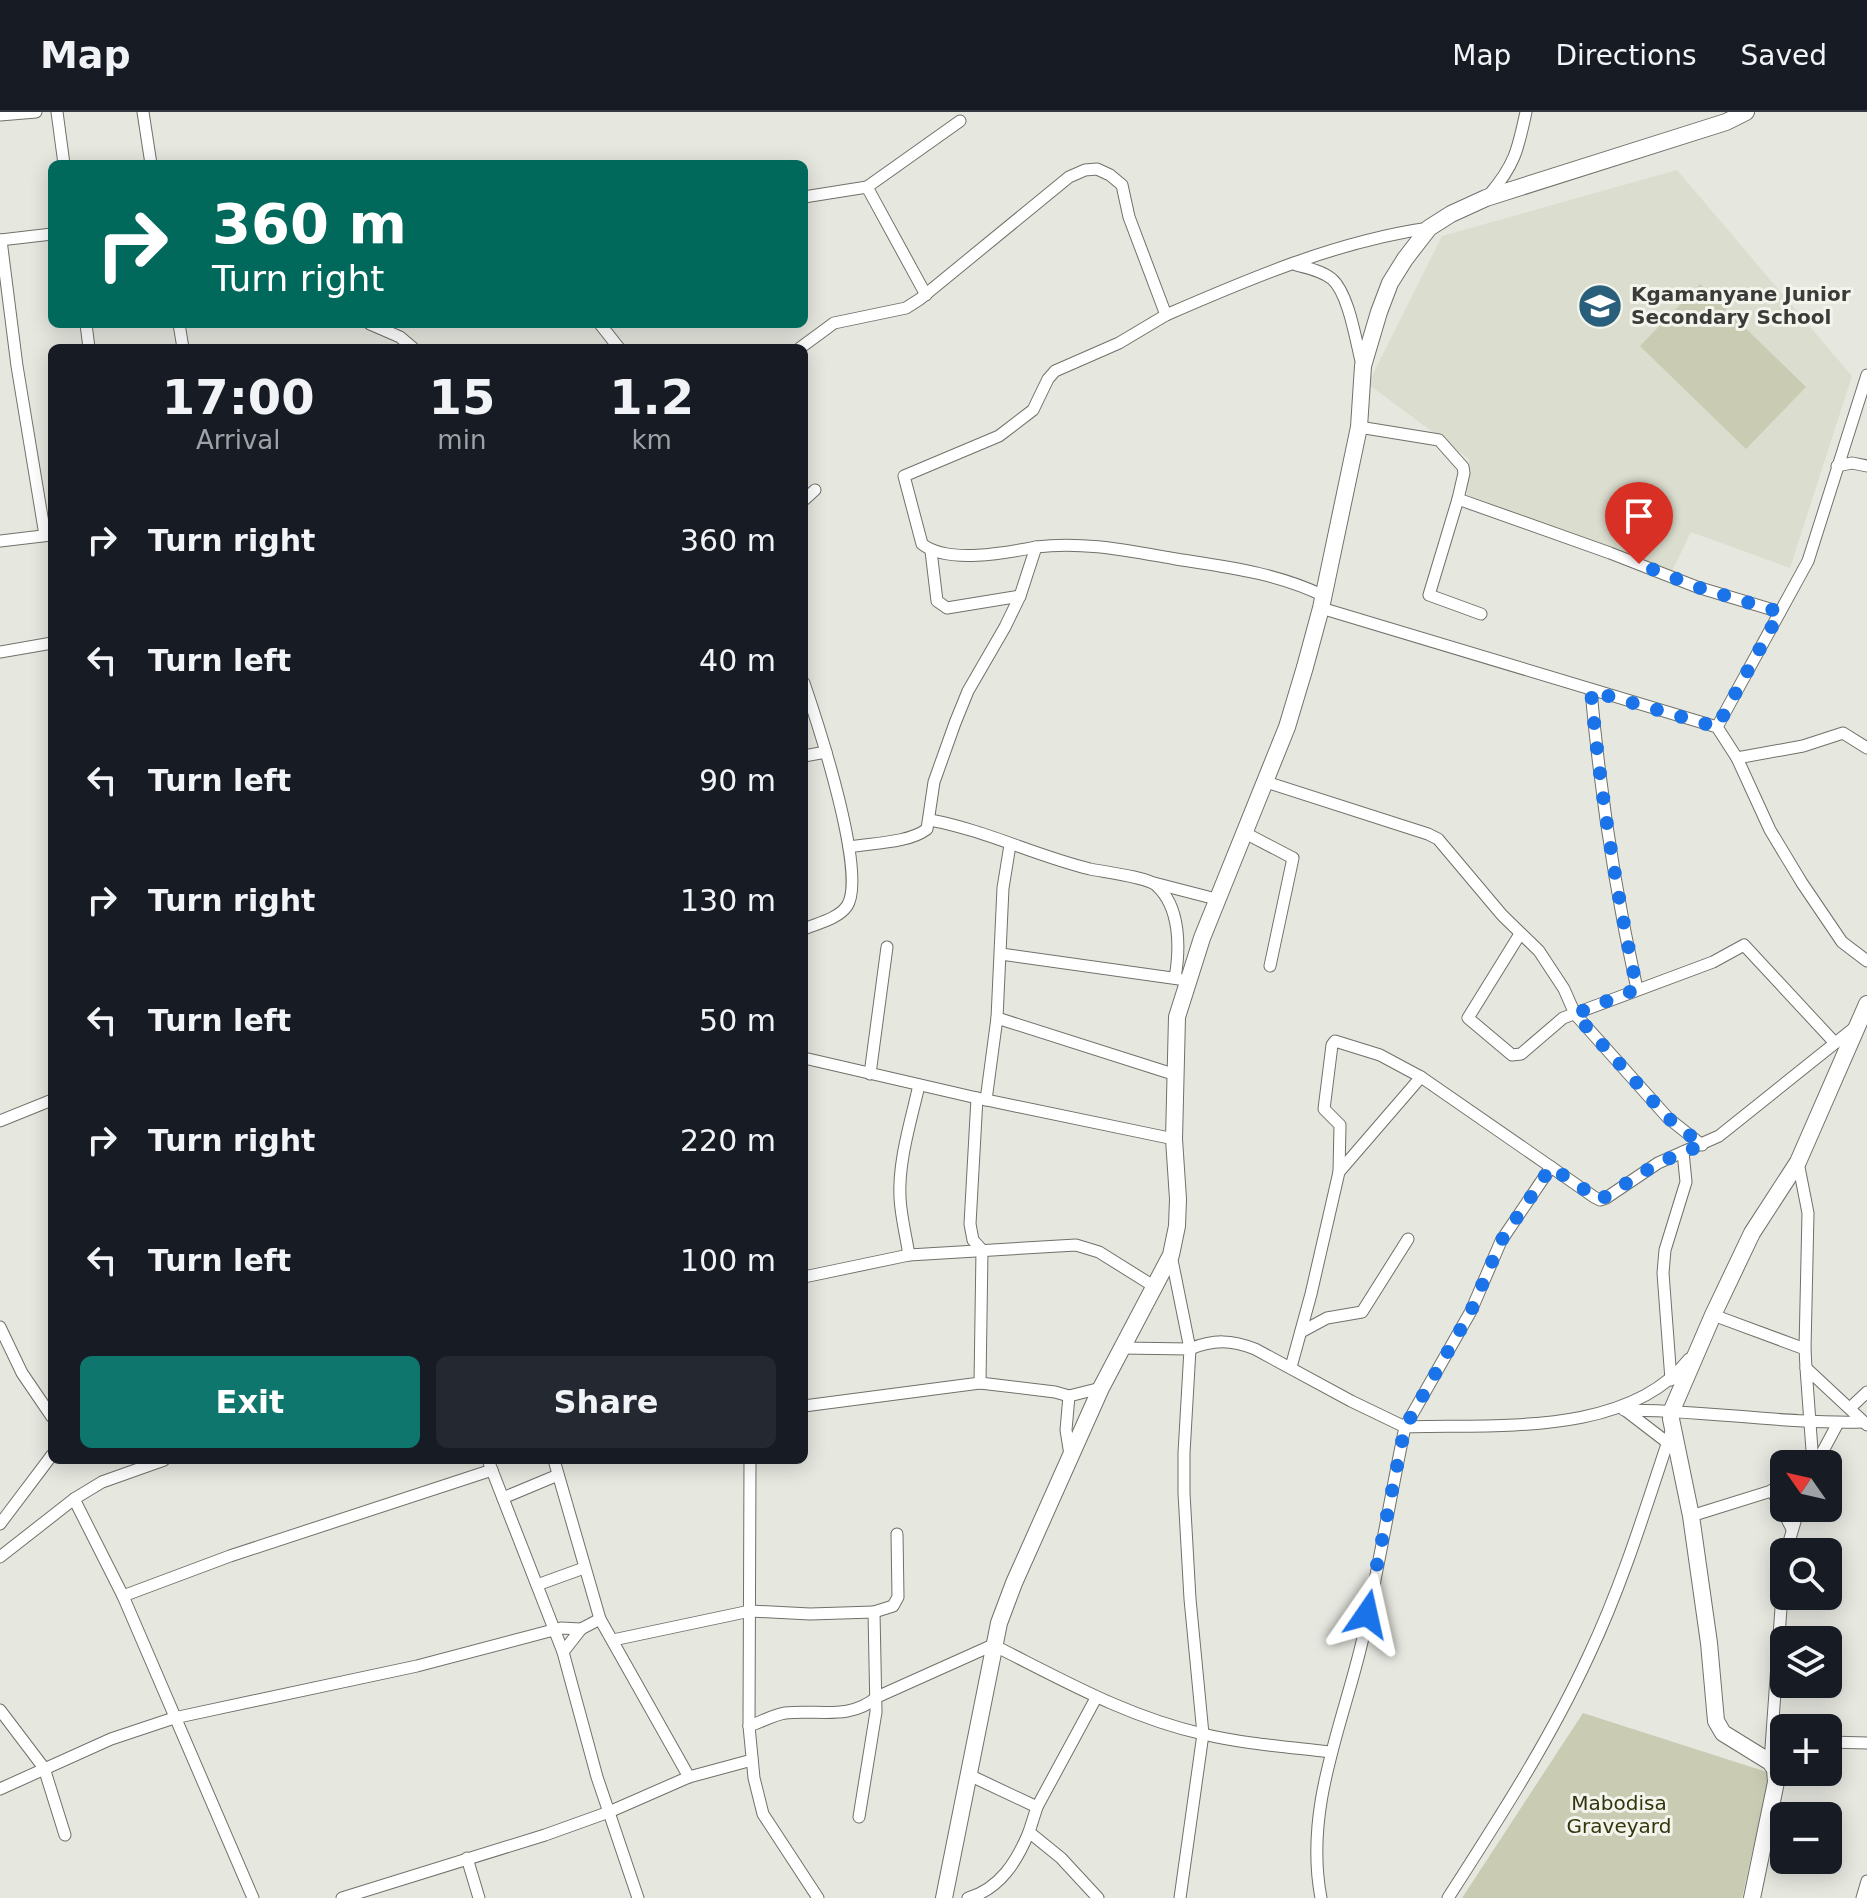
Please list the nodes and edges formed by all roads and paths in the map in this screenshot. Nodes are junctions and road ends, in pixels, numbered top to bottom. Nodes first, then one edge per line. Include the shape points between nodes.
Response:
1 (36, 112) edge
2 (57, 112) edge
3 (143, 112) edge
4 (1526, 112) edge
5 (1746, 112) edge
6 (0, 115) edge
7 (960, 121) dead end
8 (65, 160) edge
9 (150, 160) edge
10 (867, 187) junction
11 (808, 196) edge
12 (1486, 198) junction
13 (1429, 228) junction
14 (48, 234) edge
15 (1, 240) edge
16 (1295, 264) junction
17 (926, 295) junction
18 (1166, 315) junction
19 (379, 328) edge
20 (603, 328) edge
21 (408, 344) edge
22 (616, 344) edge
23 (805, 344) edge
24 (1363, 366) junction
25 (1867, 375) edge
26 (1359, 427) junction
27 (1837, 466) junction
28 (1867, 466) edge
29 (815, 490) dead end
30 (808, 496) edge
31 (1458, 499) junction
32 (48, 535) edge
33 (0, 541) edge
34 (1036, 547) junction
35 (931, 551) junction
36 (1020, 596) junction
37 (1323, 602) junction
38 (1780, 612) junction
39 (1481, 614) dead end
40 (48, 644) edge
41 (0, 652) edge
42 (1591, 691) junction
43 (808, 696) edge
44 (1717, 727) junction
45 (1867, 748) edge
46 (826, 752) junction
47 (808, 755) edge
48 (1737, 758) junction
49 (1266, 782) junction
50 (930, 820) junction
51 (1245, 833) junction
52 (1010, 845) junction
53 (849, 847) junction
54 (1154, 883) junction
55 (1216, 899) junction
56 (808, 927) edge
57 (1520, 934) junction
58 (887, 947) dead end
59 (1001, 954) junction
60 (1867, 961) edge
61 (1270, 966) dead end
62 (1181, 980) junction
63 (1637, 989) junction
64 (1867, 1004) edge
65 (1575, 1014) junction
66 (997, 1018) junction
67 (1858, 1025) junction
68 (1835, 1043) junction
69 (808, 1059) edge
70 (870, 1074) junction
71 (1176, 1075) junction
72 (1421, 1077) junction
73 (919, 1085) junction
74 (982, 1099) junction
75 (48, 1102) edge
76 (0, 1121) edge
77 (1174, 1139) junction
78 (1702, 1145) junction
79 (1683, 1152) junction
80 (1798, 1162) junction
81 (1551, 1167) junction
82 (1339, 1172) junction
83 (1408, 1239) dead end
84 (982, 1250) junction
85 (909, 1255) junction
86 (1171, 1255) junction
87 (808, 1276) edge
88 (1155, 1287) junction
89 (1713, 1315) junction
90 (0, 1327) edge
91 (1301, 1332) junction
92 (1702, 1341) junction
93 (1122, 1348) junction
94 (1190, 1349) junction
95 (1805, 1349) junction
96 (1291, 1367) junction
97 (1806, 1368) junction
98 (1671, 1380) junction
99 (980, 1383) junction
100 (1101, 1388) junction
101 (1867, 1392) edge
102 (1069, 1396) junction
103 (808, 1405) edge
104 (1850, 1408) junction
105 (1620, 1410) junction
106 (1672, 1410) junction
107 (48, 1411) edge
108 (1808, 1423) junction
109 (1838, 1423) junction
110 (1865, 1423) edge
111 (1405, 1427) junction
112 (1670, 1437) junction
113 (1812, 1450) edge
114 (1822, 1450) edge
115 (1070, 1457) junction
116 (48, 1460) edge
117 (153, 1464) edge
118 (555, 1464) edge
119 (750, 1464) edge
120 (490, 1465) edge
121 (558, 1475) junction
122 (1770, 1491) edge
123 (503, 1498) junction
124 (74, 1499) junction
125 (1691, 1516) junction
126 (1790, 1522) edge
127 (1794, 1522) edge
128 (0, 1524) edge
129 (1792, 1529) junction
130 (897, 1534) dead end
131 (1790, 1538) edge
132 (0, 1557) edge
133 (584, 1568) junction
134 (537, 1585) junction
135 (123, 1596) junction
136 (1780, 1610) edge
137 (750, 1611) junction
138 (874, 1612) junction
139 (600, 1619) junction
140 (581, 1629) junction
141 (555, 1630) junction
142 (613, 1640) junction
143 (993, 1645) junction
144 (563, 1652) junction
145 (877, 1697) junction
146 (1096, 1698) junction
147 (0, 1710) edge
148 (1778, 1714) edge
149 (174, 1718) junction
150 (749, 1726) junction
151 (1203, 1734) junction
152 (1842, 1742) edge
153 (1867, 1743) edge
154 (1331, 1752) junction
155 (752, 1760) junction
156 (1770, 1762) edge
157 (44, 1768) junction
158 (969, 1775) junction
159 (689, 1777) junction
160 (1775, 1786) edge
161 (0, 1789) edge
162 (1037, 1807) junction
163 (609, 1812) junction
164 (859, 1817) dead end
165 (1029, 1832) junction
166 (65, 1835) dead end
167 (467, 1858) junction
168 (1867, 1881) edge
169 (253, 1898) edge
170 (342, 1898) edge
171 (479, 1898) edge
172 (638, 1898) edge
173 (818, 1898) edge
174 (944, 1898) edge
175 (968, 1898) edge
176 (1098, 1898) edge
177 (1180, 1898) edge
178 (1321, 1898) edge
179 (1448, 1898) edge
180 (1752, 1898) edge
181 (1862, 1898) edge

1 - 6 street
2 - 8 street
3 - 9 street
4 - 12 street via 1514,161
5 - 12 street
7 - 10 street
10 - 11 street
10 - 17 street
12 - 13 street
13 - 16 street via 1369,238
13 - 24 street via 1390,283
14 - 15 street
15 - 32 street via 17,366
16 - 18 street
16 - 24 street via 1320,272 1343,294
17 - 18 street via 1069,177 1097,169 1122,185
17 - 23 street via 906,308 834,323
18 - 35 street via 1055,371 1033,410 999,436 904,476 922,544
19 - 21 street
20 - 22 street
24 - 26 street
25 - 27 street
26 - 31 street via 1439,440 1463,467
26 - 37 street
27 - 28 street
27 - 38 street via 1808,561
29 - 30 street
31 - 38 street
31 - 39 street via 1428,592
32 - 33 street
34 - 35 street via 978,555
34 - 36 street
34 - 37 street via 1101,546 1263,573 1304,586
35 - 36 street via 941,606
36 - 50 street via 955,723 934,782
37 - 42 street
37 - 49 street
38 - 44 street
40 - 41 street
42 - 44 street
42 - 63 street via 1599,775
43 - 46 street
44 - 48 street
45 - 48 street via 1843,733
46 - 47 street
46 - 53 street
48 - 60 street via 1752,796 1802,883 1842,942
49 - 51 street
49 - 57 street via 1428,834 1446,847
50 - 52 street
50 - 53 street via 924,832
51 - 55 street
51 - 61 street via 1293,858
52 - 54 street
52 - 59 street
53 - 56 street via 849,904
54 - 55 street
54 - 62 street via 1176,924
55 - 62 street
57 - 65 street via 1553,969
57 - 65 street via 1469,1013 1470,1021 1517,1056 1554,1023
58 - 70 street
59 - 62 street
59 - 66 street
62 - 71 street
63 - 65 street
63 - 68 street via 1744,945
64 - 67 street
65 - 78 street via 1668,1118
66 - 71 street
66 - 74 street
67 - 68 street
67 - 80 street
68 - 78 street
69 - 70 street
70 - 73 street
71 - 77 street
72 - 81 street
72 - 82 street
72 - 82 street via 1380,1055 1335,1041 1324,1109 1340,1125
73 - 74 street
73 - 85 street via 900,1186
74 - 77 street
74 - 84 street via 970,1224
75 - 76 street
77 - 86 street via 1178,1199
78 - 79 street
79 - 81 street via 1600,1200
79 - 98 street via 1686,1182 1663,1273
80 - 89 street via 1752,1233
80 - 95 street via 1808,1213
81 - 111 street via 1501,1241 1471,1311
82 - 91 street
83 - 91 street via 1362,1312 1327,1318
84 - 85 street
84 - 88 street via 1080,1245
84 - 99 street
85 - 87 street
86 - 88 street
86 - 94 street
88 - 93 street
89 - 92 street
89 - 95 street
90 - 107 street
91 - 96 street
92 - 98 street
92 - 106 street
93 - 94 street
93 - 100 street
94 - 96 street via 1214,1341 1240,1343
94 - 151 street via 1184,1493
95 - 97 street
96 - 111 street
97 - 104 street
97 - 108 street
98 - 105 street
99 - 102 street
99 - 103 street
100 - 102 street
100 - 115 street
101 - 104 street
102 - 115 street
104 - 110 street
105 - 106 street
105 - 111 street via 1540,1422
105 - 112 street
106 - 108 street
106 - 112 street
108 - 109 street
108 - 113 street
109 - 110 street
109 - 114 street
111 - 154 street via 1362,1639
112 - 125 street
112 - 179 street via 1583,1669
115 - 143 street via 1010,1592
116 - 128 street
117 - 124 street via 102,1482
118 - 121 street
119 - 137 street
120 - 123 street
120 - 135 street
121 - 123 street
121 - 133 street
122 - 125 street
123 - 134 street
124 - 132 street
124 - 135 street
125 - 156 street via 1716,1721 1723,1733
126 - 129 street
127 - 129 street
129 - 131 street
130 - 138 street via 898,1597 893,1606
133 - 134 street
133 - 139 street
134 - 141 street
135 - 149 street
136 - 148 street
137 - 138 street
137 - 142 street
137 - 150 street
138 - 145 street
139 - 140 street
139 - 142 street
140 - 141 street
140 - 144 street
141 - 144 street
141 - 149 street via 417,1666
142 - 159 street
143 - 145 street
143 - 146 street
143 - 158 street
144 - 163 street
145 - 150 street via 854,1711 785,1713
145 - 164 street
146 - 151 street
146 - 162 street
147 - 157 street
149 - 157 street
149 - 169 street
150 - 155 street
151 - 154 street
151 - 177 street
152 - 153 street
154 - 178 street via 1316,1836
155 - 159 street
155 - 173 street via 763,1814
157 - 161 street
157 - 166 street
158 - 162 street
158 - 174 street
159 - 163 street
160 - 180 street
162 - 165 street
163 - 167 street
163 - 172 street
165 - 175 street via 999,1881
165 - 176 street
167 - 170 street
167 - 171 street
168 - 181 street

